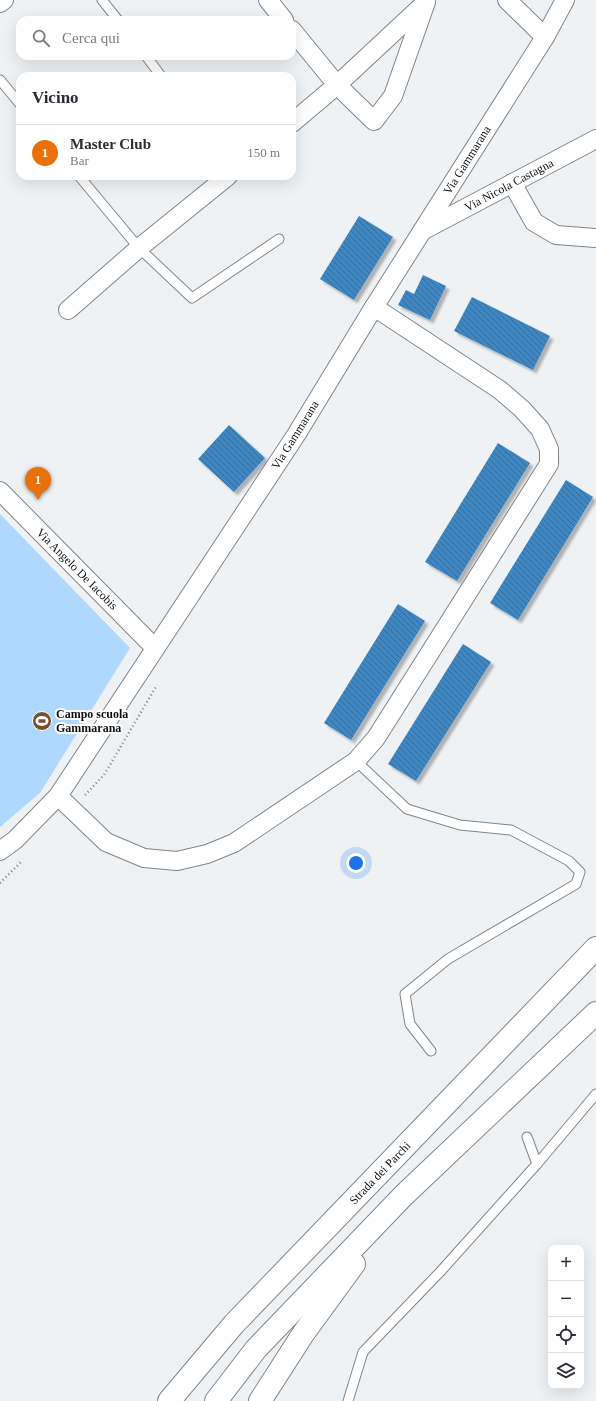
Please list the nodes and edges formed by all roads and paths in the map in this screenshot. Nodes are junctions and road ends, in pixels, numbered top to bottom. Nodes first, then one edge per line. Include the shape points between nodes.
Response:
1 (4, 0) edge
2 (102, 0) edge
3 (268, 0) edge
4 (508, 0) edge
5 (566, 0) edge
6 (426, 1) edge
7 (0, 3) edge
8 (115, 16) edge
9 (281, 16) edge
10 (296, 35) edge
11 (545, 37) junction
12 (149, 60) edge
13 (158, 72) edge
14 (0, 80) edge
15 (337, 85) junction
16 (16, 99) edge
17 (296, 120) edge
18 (596, 139) edge
19 (82, 180) edge
20 (223, 180) edge
21 (512, 183) junction
22 (422, 231) junction
23 (596, 238) edge
24 (279, 239) dead end
25 (139, 248) junction
26 (374, 307) junction
27 (68, 310) dead end
28 (0, 491) edge
29 (155, 648) junction
30 (356, 761) junction
31 (58, 796) junction
32 (0, 851) edge
33 (596, 948) edge
34 (596, 1013) edge
35 (431, 1051) dead end
36 (596, 1094) edge
37 (527, 1137) dead end
38 (537, 1164) junction
39 (404, 1195) junction
40 (169, 1401) edge
41 (216, 1401) edge
42 (260, 1401) edge
43 (348, 1401) edge

1 - 7 street
2 - 8 lane
3 - 9 street
4 - 11 street
5 - 11 street, Via Gammarana
6 - 15 street
6 - 15 street via 393,96 374,120
10 - 15 street
11 - 22 street, Via Gammarana
12 - 13 lane
14 - 16 lane
15 - 17 street
18 - 21 street, Via Nicola Castagna
19 - 25 lane
20 - 25 street
21 - 22 street, Via Nicola Castagna
21 - 23 street via 534,222 556,235
22 - 26 street, Via Gammarana
24 - 25 lane via 192,298
25 - 27 street
26 - 29 street, Via Gammarana via 296,435
26 - 30 street via 500,390 522,409 540,429 549,449 549,464 376,738
28 - 29 street, Via Angelo De Iacobis
29 - 31 street, Via Gammarana
30 - 31 street via 234,843 206,854 177,860 144,858 106,842
30 - 35 lane via 407,809 460,825 511,830 569,861 580,872 576,884 448,959 405,994 410,1024
31 - 32 street, Via Gammarana via 15,840
33 - 40 highway, Strada dei Parchi via 234,1324
34 - 39 highway
36 - 38 lane
37 - 38 lane
38 - 43 lane via 440,1272 363,1352
39 - 41 highway via 256,1349
39 - 42 highway via 303,1334

